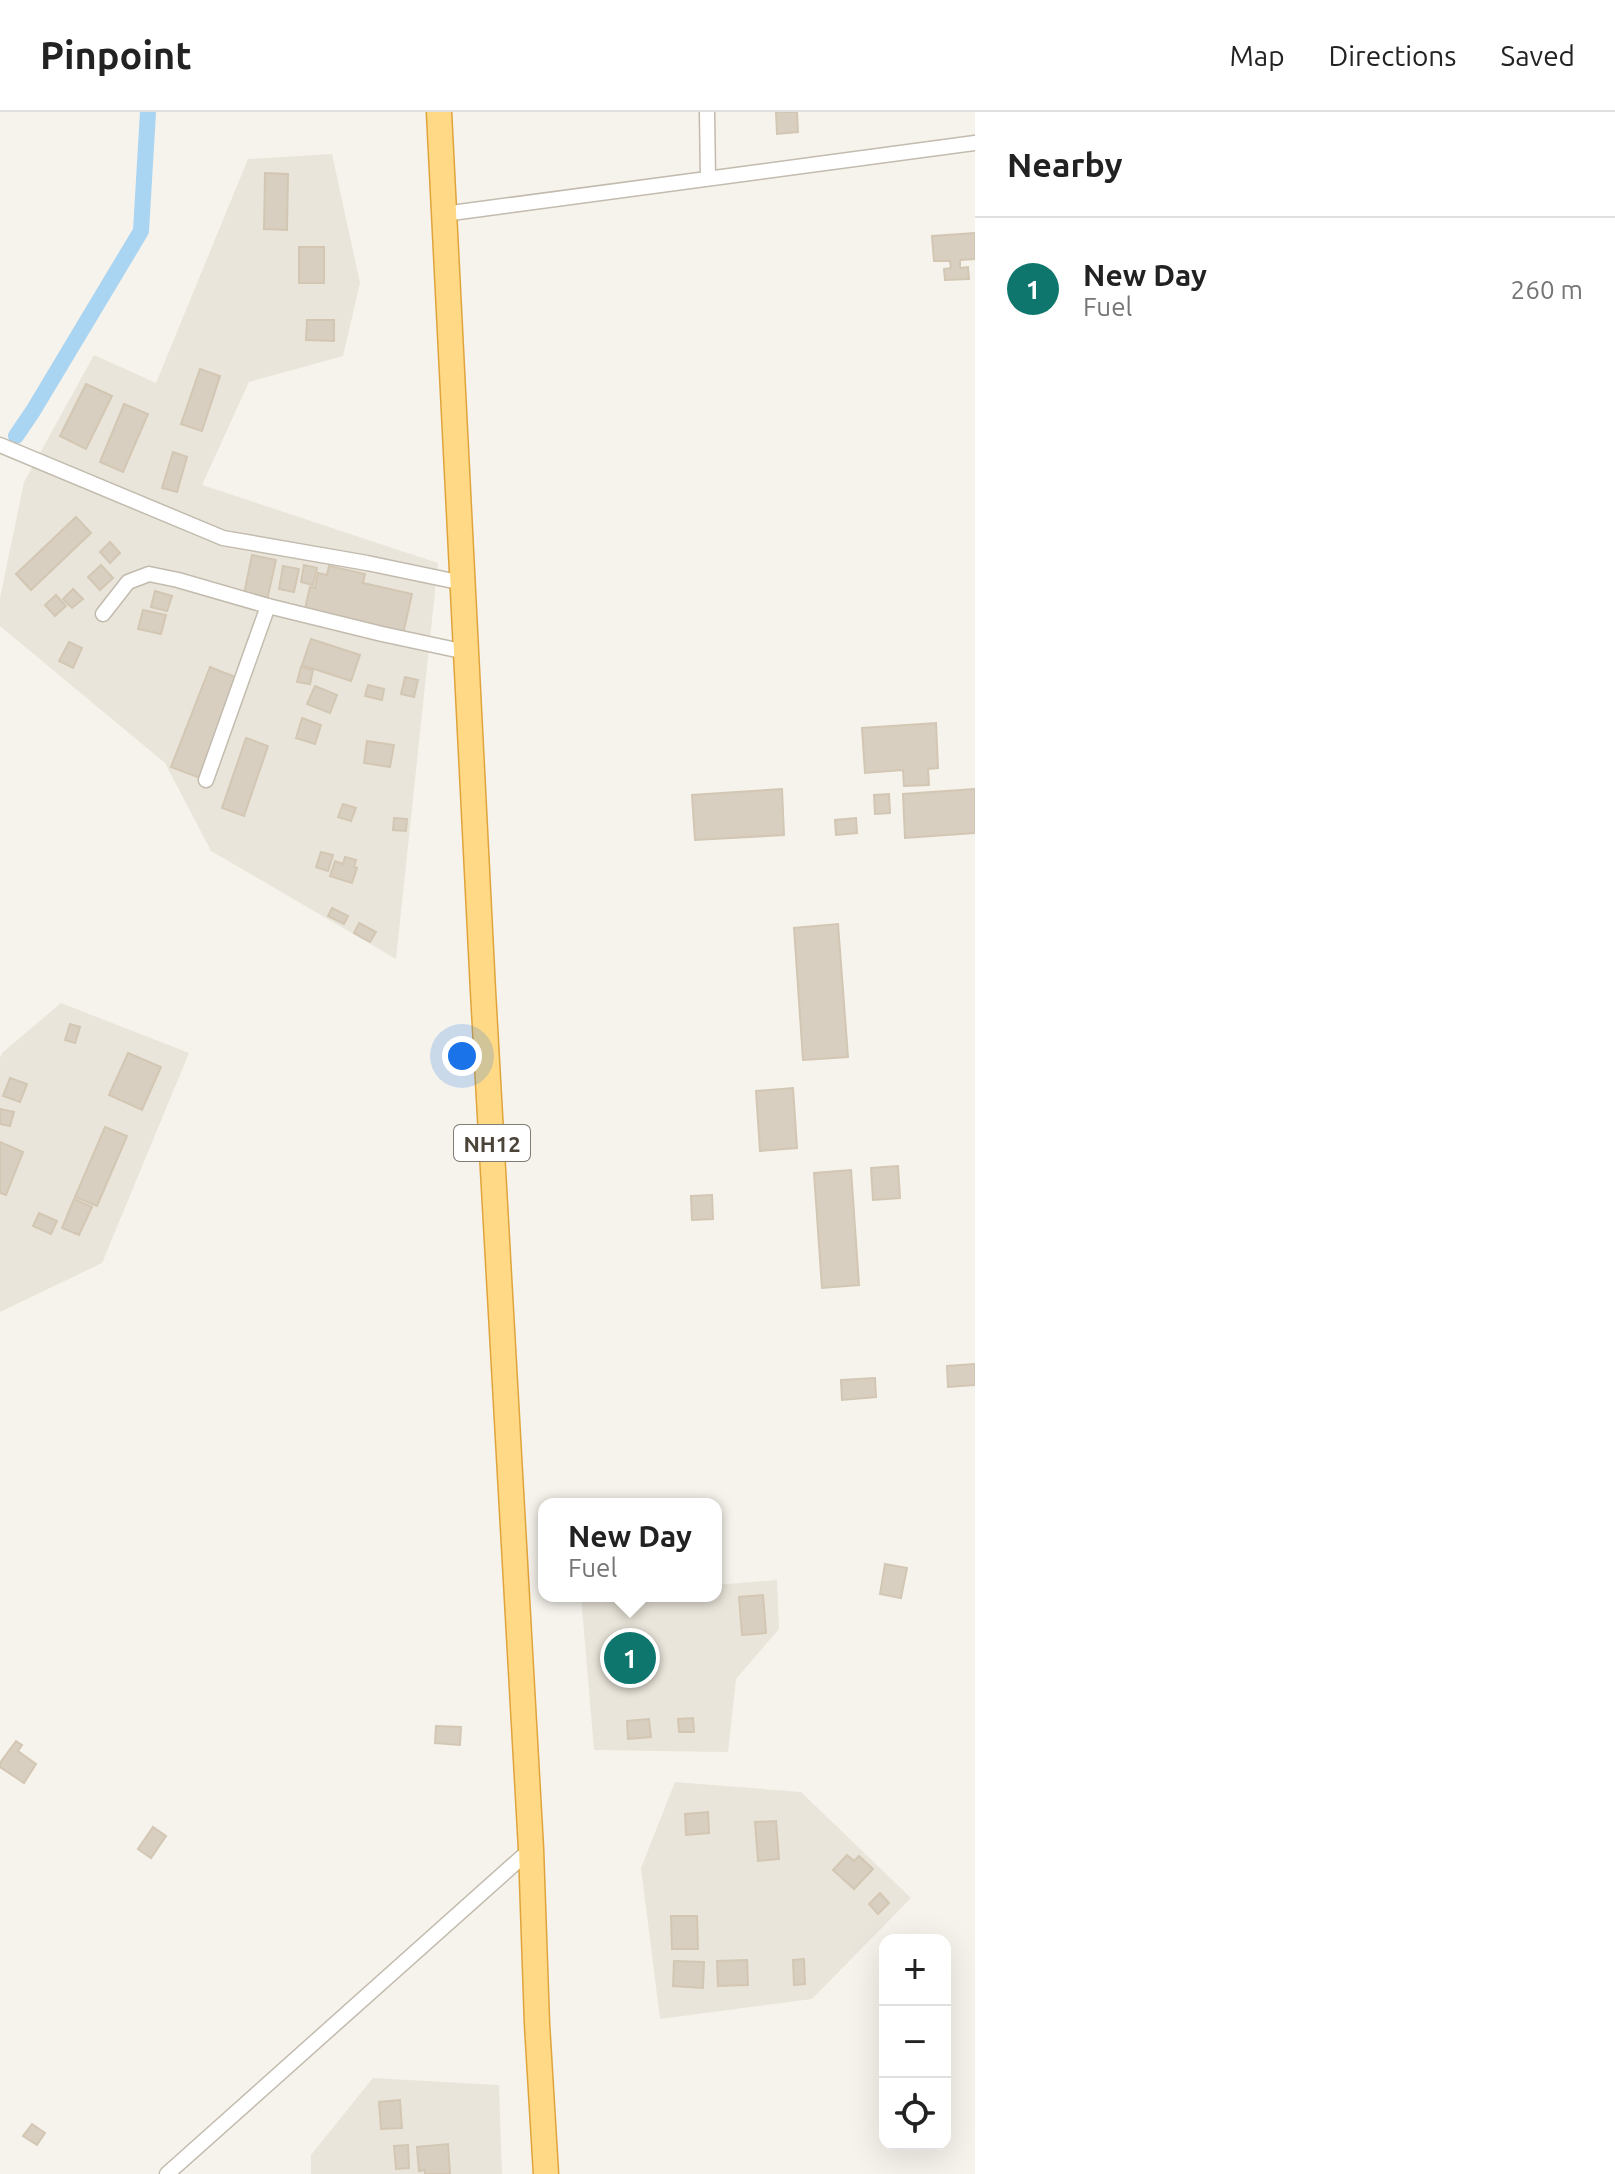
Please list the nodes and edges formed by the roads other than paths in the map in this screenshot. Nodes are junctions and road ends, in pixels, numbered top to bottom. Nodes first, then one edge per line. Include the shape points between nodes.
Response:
1 (439, 112) edge
2 (707, 112) edge
3 (975, 143) edge
4 (708, 178) junction
5 (444, 214) junction
6 (0, 445) edge
7 (463, 583) junction
8 (268, 606) junction
9 (103, 614) dead end
10 (466, 652) junction
11 (206, 780) dead end
12 (531, 1849) junction
13 (167, 2174) edge
14 (546, 2174) edge

1 - 5 highway, NH12
2 - 4 street
3 - 4 street
4 - 5 street
5 - 7 highway, NH12
6 - 7 street via 223,538
7 - 10 highway, NH12
8 - 9 street via 149,574 128,582
8 - 10 street
8 - 11 street
10 - 12 highway, NH12
12 - 13 street
12 - 14 highway, NH12

